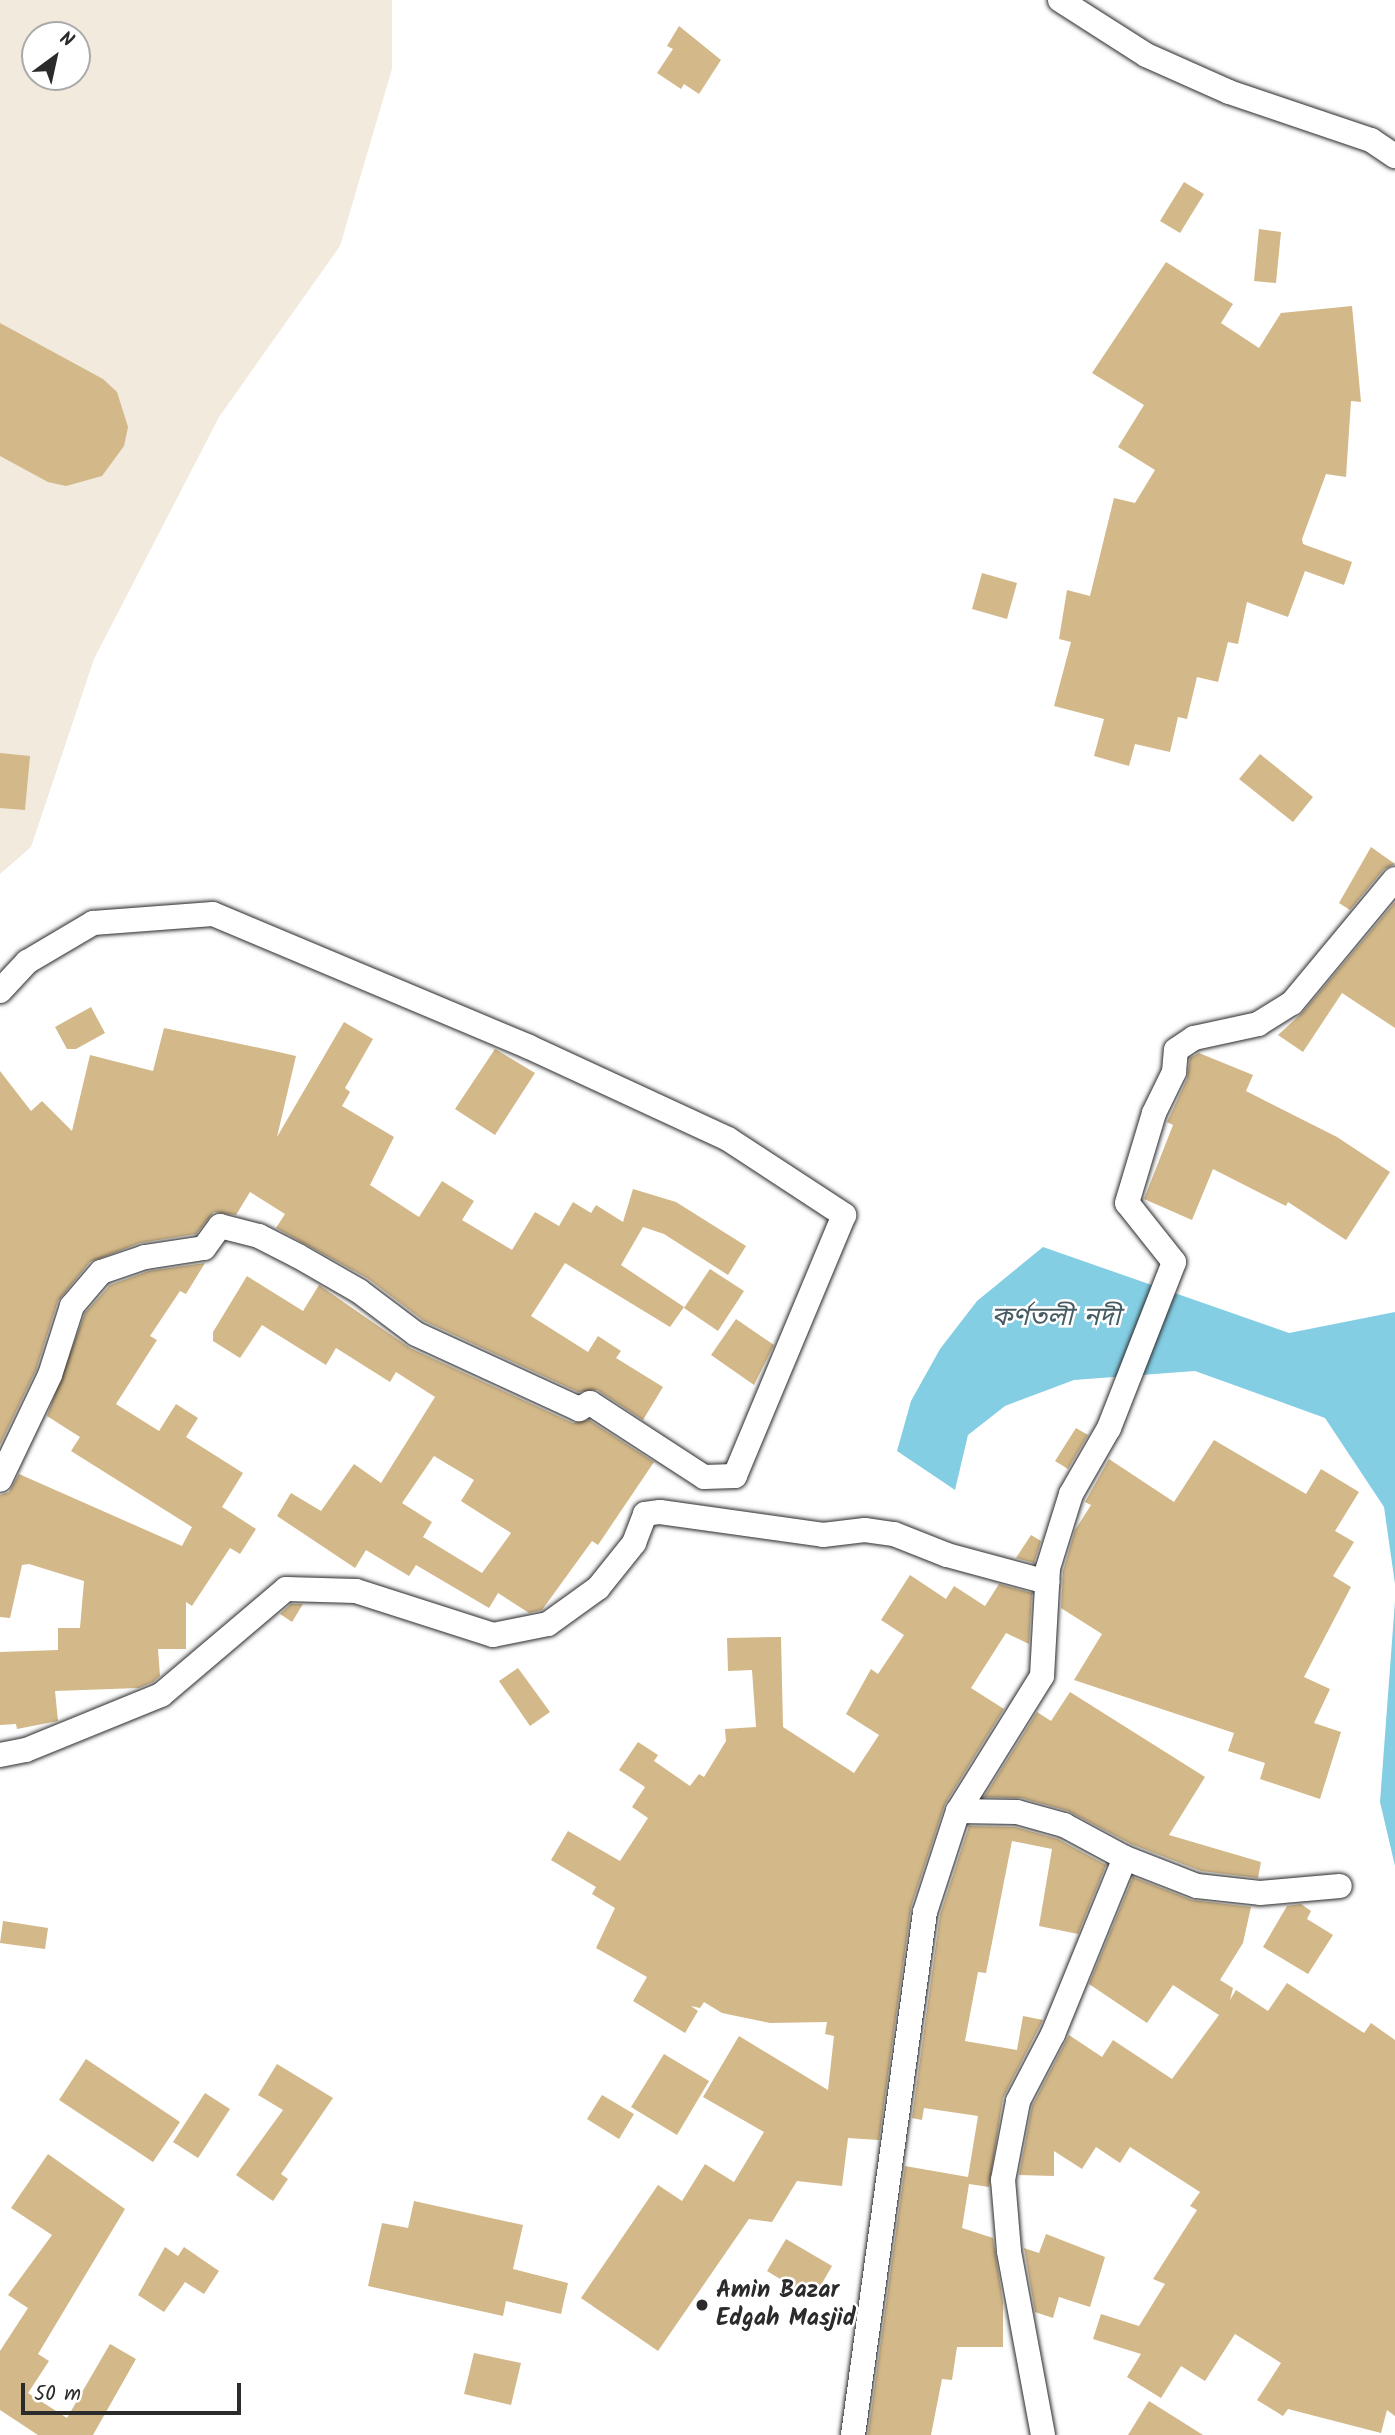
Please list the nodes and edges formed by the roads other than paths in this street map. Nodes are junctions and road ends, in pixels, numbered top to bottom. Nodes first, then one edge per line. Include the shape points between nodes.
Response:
1 (1060, 0) edge
2 (1395, 156) edge
3 (1395, 879) edge
4 (0, 990) edge
5 (0, 1480) edge
6 (1047, 1581) junction
7 (0, 1755) edge
8 (958, 1811) junction
9 (1125, 1858) junction
10 (1340, 1886) dead end
11 (853, 2435) edge
12 (1043, 2435) edge

1 - 2 street via 1146,55 1230,92 1371,140
3 - 6 street via 1292,1003 1258,1024 1194,1038 1176,1051 1174,1072 1154,1114 1127,1203 1174,1262 1109,1429 1070,1494
4 - 5 street via 27,962 93,923 213,914 529,1047 728,1139 844,1215 735,1476 704,1477 590,1403 579,1409 416,1334 359,1291 299,1256 259,1236 220,1226 204,1248 145,1257 101,1272 72,1306 50,1375
6 - 7 street via 947,1555 894,1534 866,1530 824,1535 660,1512 645,1514 634,1543 598,1588 548,1624 493,1635 356,1591 286,1589 161,1695 26,1750
6 - 8 street via 1042,1676
8 - 9 street via 1017,1812 1064,1825
8 - 11 street via 925,1912
9 - 10 street via 1197,1886 1260,1893
9 - 12 street via 1053,2034 1018,2101 1003,2180 1009,2251

